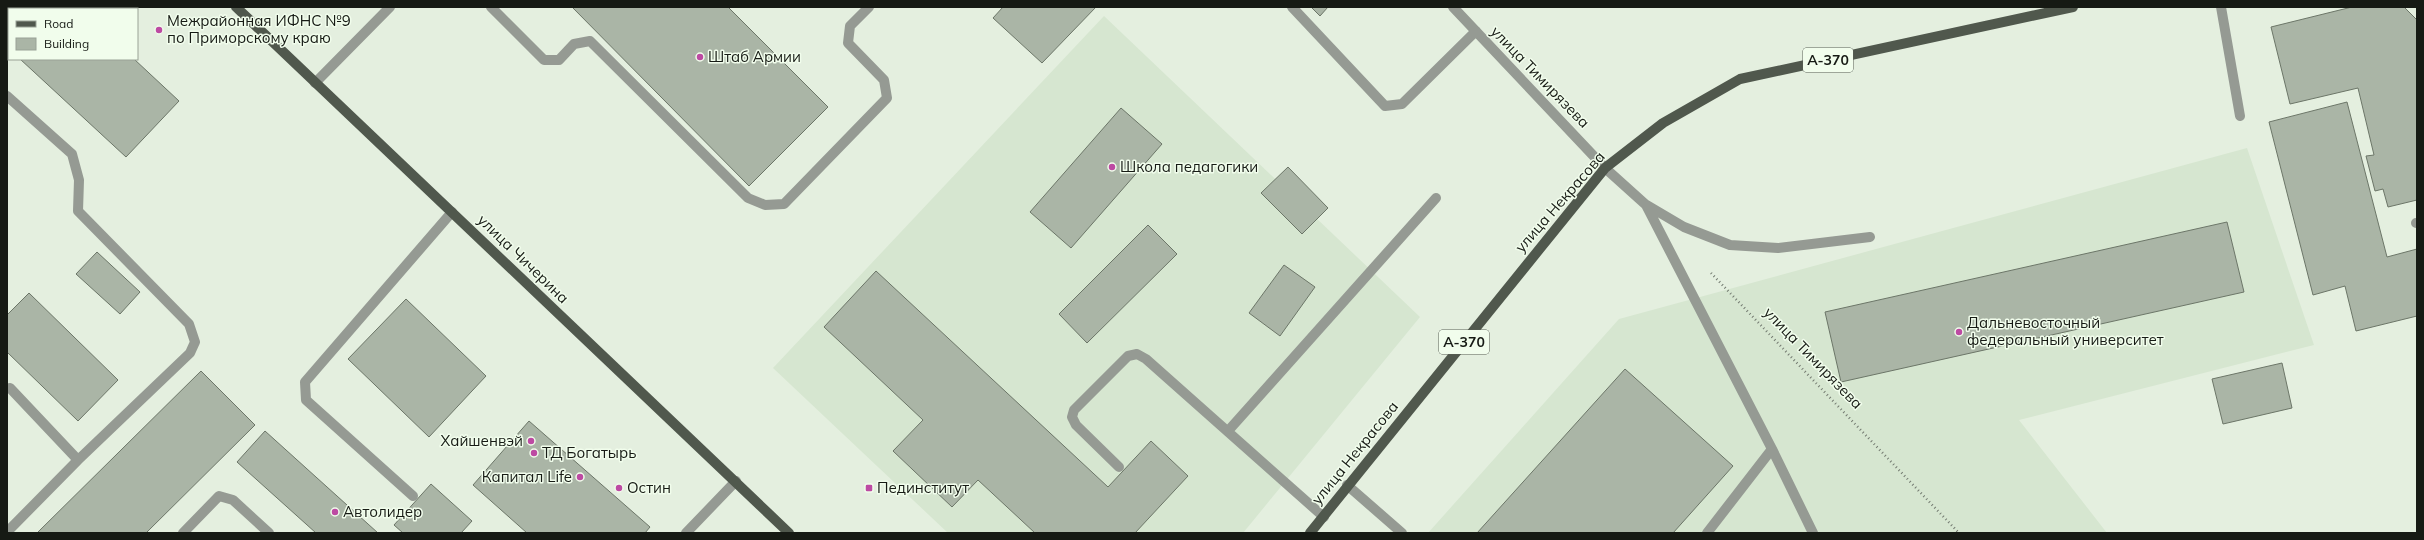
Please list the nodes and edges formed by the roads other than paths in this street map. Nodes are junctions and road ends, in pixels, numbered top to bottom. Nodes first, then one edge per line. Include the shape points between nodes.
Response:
1 (236, 7) edge
2 (390, 7) edge
3 (491, 7) edge
4 (869, 7) edge
5 (1292, 7) edge
6 (1453, 7) edge
7 (2073, 7) edge
8 (2221, 7) edge
9 (1476, 31) junction
10 (315, 83) junction
11 (7, 96) edge
12 (2240, 116) dead end
13 (1605, 168) junction
14 (1436, 198) dead end
15 (1645, 204) junction
16 (452, 212) junction
17 (1870, 238) dead end
18 (10, 388) dead end
19 (1228, 431) junction
20 (1772, 449) junction
21 (78, 460) junction
22 (1119, 467) dead end
23 (736, 481) junction
24 (1347, 485) junction
25 (413, 496) dead end
26 (1324, 516) junction
27 (7, 532) edge
28 (183, 533) edge
29 (269, 533) edge
30 (686, 533) edge
31 (789, 533) edge
32 (1310, 533) edge
33 (1402, 533) edge
34 (1706, 533) edge
35 (1813, 533) edge

1 - 10 main road, улица Чичерина
2 - 10 street
3 - 4 street via 544,60 560,60 574,44 590,41 748,198 765,205 784,204 887,98 884,80 848,43 850,26
5 - 9 street via 1385,106 1402,104
6 - 9 street, улица Тимирязева
7 - 13 main road, улица Некрасова / А-370 via 1740,79 1663,123
8 - 12 street
9 - 13 street, улица Тимирязева
10 - 16 main road, улица Чичерина
11 - 21 street via 72,154 79,180 78,211 189,324 195,342 190,353
13 - 15 street, улица Тимирязева
13 - 24 main road, улица Некрасова / А-370
14 - 19 street
15 - 17 street via 1684,227 1730,245 1778,248
15 - 20 street
16 - 23 main road, улица Чичерина
16 - 25 street via 305,382 306,400
18 - 21 street
19 - 22 street via 1146,359 1137,354 1128,356 1074,410 1072,417 1076,425
19 - 26 street
20 - 34 street
20 - 35 street
21 - 27 street
23 - 30 street
23 - 31 main road, улица Чичерина
24 - 26 main road, улица Некрасова / А-370
24 - 33 street
26 - 32 main road, улица Некрасова / А-370
28 - 29 street via 219,496 233,500

